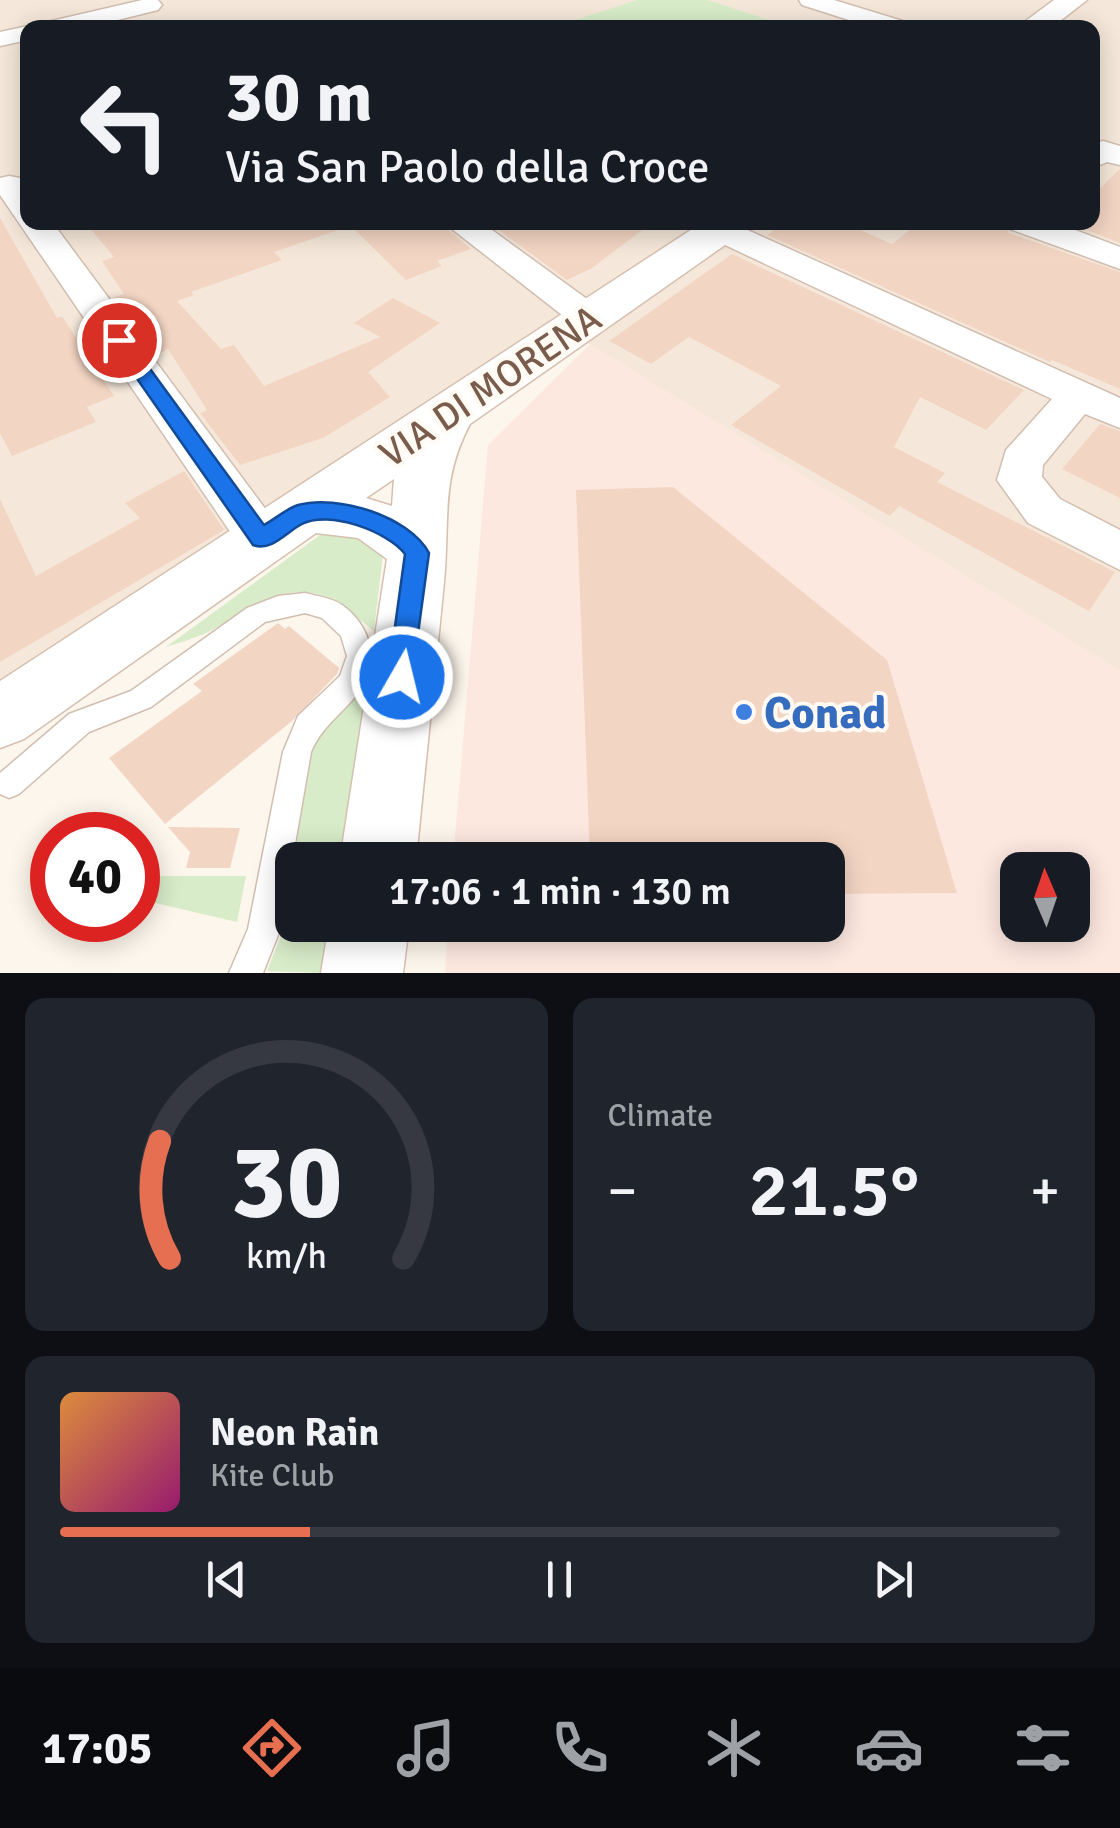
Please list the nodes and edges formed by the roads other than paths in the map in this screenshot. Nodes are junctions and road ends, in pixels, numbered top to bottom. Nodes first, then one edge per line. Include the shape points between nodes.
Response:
1 (810, 0) edge
2 (1073, 0) edge
3 (148, 3) edge
4 (83, 20) edge
5 (874, 20) edge
6 (1042, 20) edge
7 (42, 230) edge
8 (470, 230) edge
9 (720, 230) edge
10 (734, 230) edge
11 (1043, 230) edge
12 (1120, 259) edge
13 (589, 318) junction
14 (1078, 395) junction
15 (451, 412) junction
16 (1120, 414) edge
17 (282, 526) junction
18 (1120, 552) edge
19 (417, 553) junction
20 (0, 718) edge
21 (9, 784) dead end
22 (380, 842) edge
23 (367, 942) edge
24 (246, 973) edge
25 (362, 973) edge

1 - 5 street
2 - 6 street
3 - 4 street
7 - 17 street
8 - 13 street
9 - 13 street, VIA DI MORENA
10 - 14 street
11 - 12 street
13 - 15 street, VIA DI MORENA
14 - 16 street
14 - 18 street via 1022,460 1019,480 1044,511
15 - 17 street, VIA DI MORENA
15 - 19 street via 424,466
17 - 19 street via 340,514 379,522
17 - 20 street, VIA DI MORENA
19 - 22 street
21 - 24 lane via 79,724 140,699 256,615 305,603 330,610 352,630 360,656 352,683 308,725 297,752 264,930
23 - 25 street

